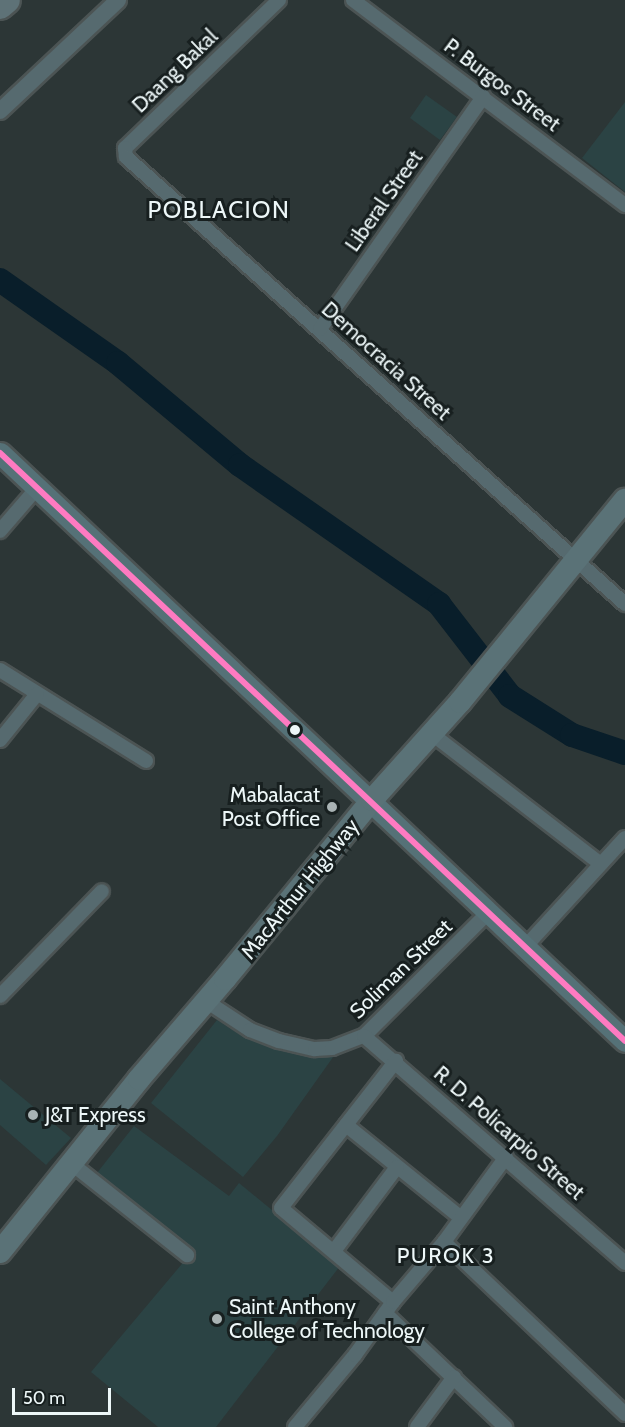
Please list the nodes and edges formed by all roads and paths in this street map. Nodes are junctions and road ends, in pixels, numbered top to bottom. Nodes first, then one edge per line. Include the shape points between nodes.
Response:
1 (7, 0) edge
2 (118, 0) edge
3 (279, 0) edge
4 (353, 0) edge
5 (0, 6) edge
6 (483, 97) junction
7 (0, 111) edge
8 (125, 147) joint
9 (625, 205) edge
10 (320, 329) junction
11 (0, 453) edge
12 (38, 488) junction
13 (625, 500) edge
14 (0, 531) edge
15 (576, 560) junction
16 (625, 604) edge
17 (0, 670) edge
18 (38, 694) junction
19 (432, 734) junction
20 (0, 740) edge
21 (146, 761) dead end
22 (372, 800) junction
23 (625, 838) edge
24 (601, 864) junction
25 (102, 891) dead end
26 (488, 913) junction
27 (525, 947) junction
28 (0, 996) edge
29 (206, 1002) junction
30 (364, 1036) junction
31 (625, 1041) edge
32 (396, 1061) junction
33 (346, 1125) junction
34 (506, 1156) junction
35 (72, 1164) junction
36 (397, 1167) junction
37 (460, 1217) junction
38 (444, 1242) junction
39 (334, 1251) junction
40 (0, 1252) edge
41 (187, 1255) dead end
42 (625, 1263) edge
43 (389, 1307) junction
44 (454, 1377) junction
45 (625, 1414) edge
46 (625, 1423) edge
47 (296, 1427) edge
48 (417, 1427) edge
49 (506, 1427) edge
50 (621, 1427) edge

1 - 5 highway
2 - 7 street
3 - 8 street, Daang Bakal
4 - 6 street, P. Burgos Street
6 - 9 street, P. Burgos Street
6 - 10 street, Liberal Street
8 - 10 street, Democracia Street via 126,157
10 - 15 street, Democracia Street
11 - 12 main road
12 - 14 street
12 - 22 main road
13 - 15 highway, MacArthur Highway
15 - 16 street, Democracia Street
15 - 19 highway, MacArthur Highway
17 - 18 street
18 - 20 street
18 - 21 street
19 - 22 highway, MacArthur Highway
19 - 24 street
22 - 26 main road
22 - 29 highway, MacArthur Highway
23 - 24 street
24 - 27 street
25 - 28 street
26 - 27 main road
26 - 30 street, Soliman Street
27 - 31 main road
29 - 30 street, Soliman Street via 250,1030 306,1047 332,1048
29 - 35 highway, MacArthur Highway
30 - 32 street, R. D. Policarpio Street
32 - 33 street
32 - 34 street, R. D. Policarpio Street
33 - 36 street
33 - 39 street via 281,1208
34 - 37 street
34 - 42 street, R. D. Policarpio Street
35 - 40 highway, MacArthur Highway
35 - 41 street
36 - 37 street
36 - 39 street
37 - 38 street
38 - 43 street
38 - 45 street
39 - 43 street
43 - 44 street
43 - 47 street
44 - 48 street
44 - 49 street
46 - 50 street

